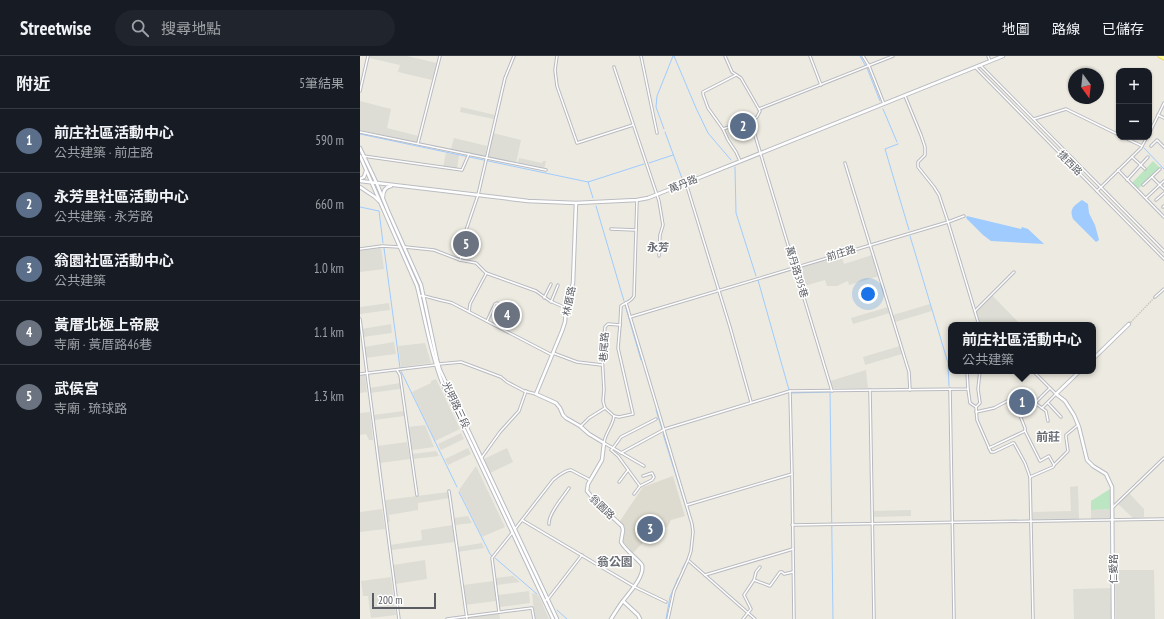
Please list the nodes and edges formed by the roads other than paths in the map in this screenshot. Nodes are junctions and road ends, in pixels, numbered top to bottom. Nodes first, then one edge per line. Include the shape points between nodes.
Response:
1 (368, 56) edge
2 (440, 56) edge
3 (514, 56) edge
4 (557, 56) edge
5 (641, 56) edge
6 (725, 56) edge
7 (810, 56) edge
8 (863, 56) edge
9 (893, 56) edge
10 (988, 56) edge
11 (1002, 56) edge
12 (1160, 56) edge
13 (1164, 58) edge
14 (990, 61) junction
15 (980, 65) junction
16 (869, 66) junction
17 (614, 67) dead end
18 (975, 67) junction
19 (736, 75) junction
20 (821, 85) junction
21 (360, 91) edge
22 (905, 96) junction
23 (1164, 103) edge
24 (884, 104) junction
25 (759, 109) junction
26 (1158, 115) junction
27 (1164, 118) edge
28 (1034, 119) junction
29 (751, 122) junction
30 (633, 125) junction
31 (1152, 128) edge
32 (723, 129) junction
33 (360, 132) edge
34 (657, 133) dead end
35 (1116, 134) edge
36 (1129, 140) edge
37 (1145, 140) edge
38 (418, 144) junction
39 (1142, 146) junction
40 (1151, 146) dead end
41 (1164, 147) edge
42 (360, 148) edge
43 (761, 153) junction
44 (468, 155) junction
45 (362, 156) edge
46 (1132, 157) junction
47 (1148, 157) dead end
48 (486, 159) junction
49 (740, 161) junction
50 (845, 163) dead end
51 (1141, 165) junction
52 (366, 169) junction
53 (1145, 169) dead end
54 (1160, 169) dead end
55 (546, 170) dead end
56 (1118, 170) junction
57 (1152, 177) junction
58 (360, 180) edge
59 (1127, 180) junction
60 (1164, 181) edge
61 (686, 183) junction
62 (373, 184) junction
63 (377, 184) junction
64 (1144, 185) dead end
65 (1160, 185) junction
66 (393, 186) junction
67 (360, 187) edge
68 (1100, 187) junction
69 (1164, 189) edge
70 (1097, 191) junction
71 (1164, 192) edge
72 (657, 194) junction
73 (478, 195) junction
74 (1146, 198) junction
75 (637, 200) junction
76 (1156, 200) dead end
77 (384, 201) junction
78 (381, 203) junction
79 (576, 203) junction
80 (964, 216) dead end
81 (1164, 217) edge
82 (948, 222) junction
83 (612, 229) dead end
84 (636, 230) junction
85 (871, 244) junction
86 (399, 247) junction
87 (404, 247) junction
88 (360, 249) edge
89 (1164, 251) edge
90 (659, 256) dead end
91 (1164, 259) edge
92 (460, 260) junction
93 (795, 267) junction
94 (1014, 272) dead end
95 (486, 273) junction
96 (551, 284) dead end
97 (558, 285) dead end
98 (1164, 289) edge
99 (719, 290) junction
100 (421, 295) junction
101 (1155, 297) tunnel mouth
102 (544, 298) junction
103 (551, 302) junction
104 (626, 303) junction
105 (504, 307) dead end
106 (566, 308) junction
107 (975, 311) junction
108 (469, 312) junction
109 (630, 317) junction
110 (360, 319) edge
111 (487, 321) junction
112 (978, 322) edge
113 (1129, 324) tunnel mouth
114 (620, 325) junction
115 (552, 354) junction
116 (1096, 355) edge
117 (437, 365) junction
118 (602, 365) junction
119 (397, 370) junction
120 (360, 374) edge
121 (367, 374) junction
122 (967, 374) edge
123 (980, 374) edge
124 (1036, 374) edge
125 (1077, 374) edge
126 (1050, 388) junction
127 (950, 389) junction
128 (968, 389) junction
129 (870, 390) junction
130 (910, 390) junction
131 (526, 391) junction
132 (791, 391) junction
133 (832, 391) junction
134 (536, 394) junction
135 (1056, 394) junction
136 (751, 402) junction
137 (1035, 403) junction
138 (1048, 403) junction
139 (976, 407) junction
140 (1018, 407) junction
141 (605, 408) junction
142 (1042, 408) junction
143 (976, 412) junction
144 (614, 416) junction
145 (1061, 417) dead end
146 (656, 419) dead end
147 (1048, 421) dead end
148 (1078, 425) junction
149 (580, 426) junction
150 (664, 430) junction
151 (1025, 431) junction
152 (604, 443) junction
153 (613, 448) junction
154 (989, 448) junction
155 (621, 452) junction
156 (481, 458) junction
157 (1164, 458) edge
158 (479, 462) junction
159 (1054, 465) junction
160 (644, 466) dead end
161 (628, 470) junction
162 (792, 474) junction
163 (643, 476) dead end
164 (1030, 478) junction
165 (590, 480) junction
166 (620, 482) dead end
167 (640, 486) junction
168 (569, 488) dead end
169 (449, 491) dead end
170 (634, 494) dead end
171 (417, 496) dead end
172 (686, 505) junction
173 (1112, 508) junction
174 (1164, 519) edge
175 (522, 520) junction
176 (1112, 520) junction
177 (1032, 522) junction
178 (951, 523) junction
179 (549, 524) dead end
180 (872, 524) junction
181 (792, 525) junction
182 (515, 529) junction
183 (512, 533) junction
184 (793, 549) junction
185 (582, 555) junction
186 (688, 560) junction
187 (760, 567) dead end
188 (793, 572) junction
189 (705, 575) junction
190 (754, 580) junction
191 (635, 587) junction
192 (548, 599) junction
193 (544, 601) junction
194 (623, 601) junction
195 (666, 602) dead end
196 (499, 612) junction
197 (748, 613) junction
198 (467, 618) edge
199 (399, 619) edge
200 (447, 619) edge
201 (534, 619) edge
202 (552, 619) edge
203 (557, 619) edge
204 (611, 619) edge
205 (640, 619) edge
206 (668, 619) edge
207 (743, 619) edge
208 (755, 619) edge
209 (794, 619) edge
210 (874, 619) edge
211 (954, 619) edge
212 (1033, 619) edge
213 (1113, 619) edge

1 - 21 street
2 - 38 street
3 - 48 street via 505,78
4 - 30 street via 557,86 577,143
5 - 34 street
6 - 19 street
7 - 20 street
8 - 16 street
9 - 16 street
10 - 14 street
11 - 14 street
12 - 13 main road
14 - 15 street
15 - 18 street, 萬丹路
15 - 28 street, 捷西路
16 - 20 street
16 - 24 street
17 - 30 street
18 - 22 street, 萬丹路
18 - 70 street, 捷西路
19 - 25 street via 741,78
19 - 32 street via 703,92 708,108
20 - 25 street
22 - 24 street, 萬丹路
22 - 82 street via 926,153 918,162 918,167 939,195
23 - 26 street
24 - 43 street, 萬丹路
25 - 29 street via 757,117
26 - 27 street
26 - 31 street
28 - 35 street via 1066,109
28 - 68 street, 捷西路
29 - 32 street
29 - 43 street, 萬丹路395巷
30 - 72 street
32 - 49 street
33 - 38 street
36 - 39 street
37 - 39 street
38 - 44 street
39 - 46 street
40 - 41 street via 1157,140
42 - 45 street
43 - 49 street, 萬丹路
43 - 93 street, 萬丹路395巷
44 - 45 street via 462,170
44 - 48 street
45 - 52 street, 光明路三段
45 - 63 street, 光明路三段
46 - 51 street
46 - 56 street
47 - 51 street
48 - 55 street
48 - 73 street
49 - 61 street, 萬丹路
50 - 85 street
51 - 53 street
51 - 59 street
52 - 58 street via 366,174
52 - 62 street, 光明路三段
54 - 57 street
56 - 59 street
56 - 68 street
57 - 64 street
57 - 65 street
58 - 62 street, 萬丹路
59 - 74 street
60 - 65 street
61 - 72 street, 萬丹路
61 - 99 street
62 - 63 street, 萬丹路
62 - 78 street, 光明路三段
63 - 66 street, 萬丹路
63 - 77 street, 光明路三段
65 - 69 street
65 - 74 street
66 - 73 street, 萬丹路
66 - 77 street via 383,192
67 - 78 street
68 - 70 street
68 - 89 street, 捷西路
70 - 91 street, 捷西路
71 - 76 street
72 - 75 street, 萬丹路
72 - 90 street via 663,225
73 - 79 street, 萬丹路
73 - 92 street via 461,245 463,251
74 - 81 street
75 - 79 street, 萬丹路
75 - 84 street
77 - 87 street, 光明路三段
78 - 86 street, 光明路三段
79 - 106 street, 林厝路 via 573,283
80 - 82 street, 前庄路
82 - 85 street, 前庄路
82 - 107 street
83 - 84 street
84 - 104 street via 634,296
85 - 93 street, 前庄路
85 - 130 street via 909,372
86 - 87 street
86 - 88 street
86 - 100 street, 光明路三段
87 - 92 street via 434,250
87 - 100 street, 光明路三段 via 421,285
92 - 95 street via 476,263
93 - 99 street, 前庄路
93 - 133 street, 萬丹路395巷
94 - 107 street
95 - 102 street via 536,291
95 - 108 street via 470,304
96 - 102 street
97 - 103 street
98 - 101 street
99 - 109 street, 前庄路
99 - 136 street
100 - 108 street via 443,300
100 - 117 street, 光明路三段
102 - 103 street
103 - 106 street
104 - 109 street
104 - 114 street, 巷尾路 via 620,307
105 - 111 street via 497,303
106 - 115 street, 林厝路 via 565,322
107 - 112 street
108 - 111 street
109 - 150 street
110 - 121 street
111 - 115 street
113 - 116 street
114 - 118 street, 巷尾路 via 608,324 605,327
114 - 144 street via 618,348 633,414
115 - 118 street via 576,362
115 - 134 street, 林厝路
117 - 119 street
117 - 131 street via 461,362 501,377
117 - 156 street, 光明路三段
117 - 158 street, 光明路三段 via 442,382
118 - 141 street, 巷尾路
119 - 121 street
119 - 171 street via 400,375
120 - 121 street
121 - 199 street
122 - 128 street
123 - 139 street via 980,403
124 - 126 street
125 - 135 street
126 - 135 street
126 - 137 street
127 - 128 street
127 - 130 street
127 - 178 street
128 - 139 street via 970,403
129 - 130 street
129 - 133 street
129 - 180 street
131 - 134 street
131 - 156 street via 519,411
132 - 133 street
132 - 136 street
132 - 162 street
134 - 149 street via 556,403 566,418
135 - 138 street
135 - 148 street via 1070,408
136 - 150 street
137 - 140 street via 1030,402
137 - 142 street
138 - 142 street
138 - 145 street
139 - 143 street
140 - 143 street via 1013,398 994,408
140 - 151 street
141 - 144 street
141 - 149 street
142 - 147 street
143 - 154 street
144 - 152 street, 翁園路
146 - 153 street via 621,437
148 - 159 street via 1066,435 1068,451
148 - 173 street via 1087,460 1106,474 1110,483
149 - 152 street
150 - 155 street
150 - 172 street
151 - 154 street
151 - 159 street via 1040,461 1049,456
152 - 153 street
152 - 165 street, 翁園路 via 602,460
153 - 155 street
153 - 161 street via 611,450
154 - 164 street via 990,452 994,452 1014,443
155 - 160 street
156 - 158 street
156 - 182 street, 光明路三段
157 - 173 street
158 - 183 street, 光明路三段
159 - 164 street
161 - 166 street
161 - 167 street
162 - 172 street
162 - 181 street
163 - 167 street via 652,472 654,477
164 - 177 street
165 - 175 street via 568,470 553,480
165 - 191 street, 翁園路 via 588,494 622,526 621,542 641,563 642,568
167 - 170 street
168 - 179 street via 552,514
169 - 198 street
172 - 186 street via 693,532
173 - 176 street
174 - 176 street
175 - 182 street
175 - 185 street
176 - 177 street
176 - 213 street, 仁愛路
177 - 178 street
177 - 212 street
178 - 180 street
178 - 211 street
180 - 181 street
180 - 210 street
181 - 184 street
182 - 183 street
182 - 192 street, 光明路三段
183 - 193 street, 光明路三段
183 - 196 street via 492,558
184 - 188 street
184 - 189 street
185 - 191 street
185 - 192 street
186 - 189 street
186 - 206 street via 674,591
187 - 190 street
188 - 190 street via 780,572 770,586
188 - 209 street
189 - 197 street
190 - 197 street via 744,595 751,609
191 - 194 street, 翁園路
191 - 195 street
192 - 193 street
192 - 203 street, 光明路三段
193 - 202 street, 光明路三段
194 - 204 street, 翁園路
194 - 205 street
196 - 198 street
196 - 201 street via 532,608
197 - 207 street
197 - 208 street
198 - 200 street

